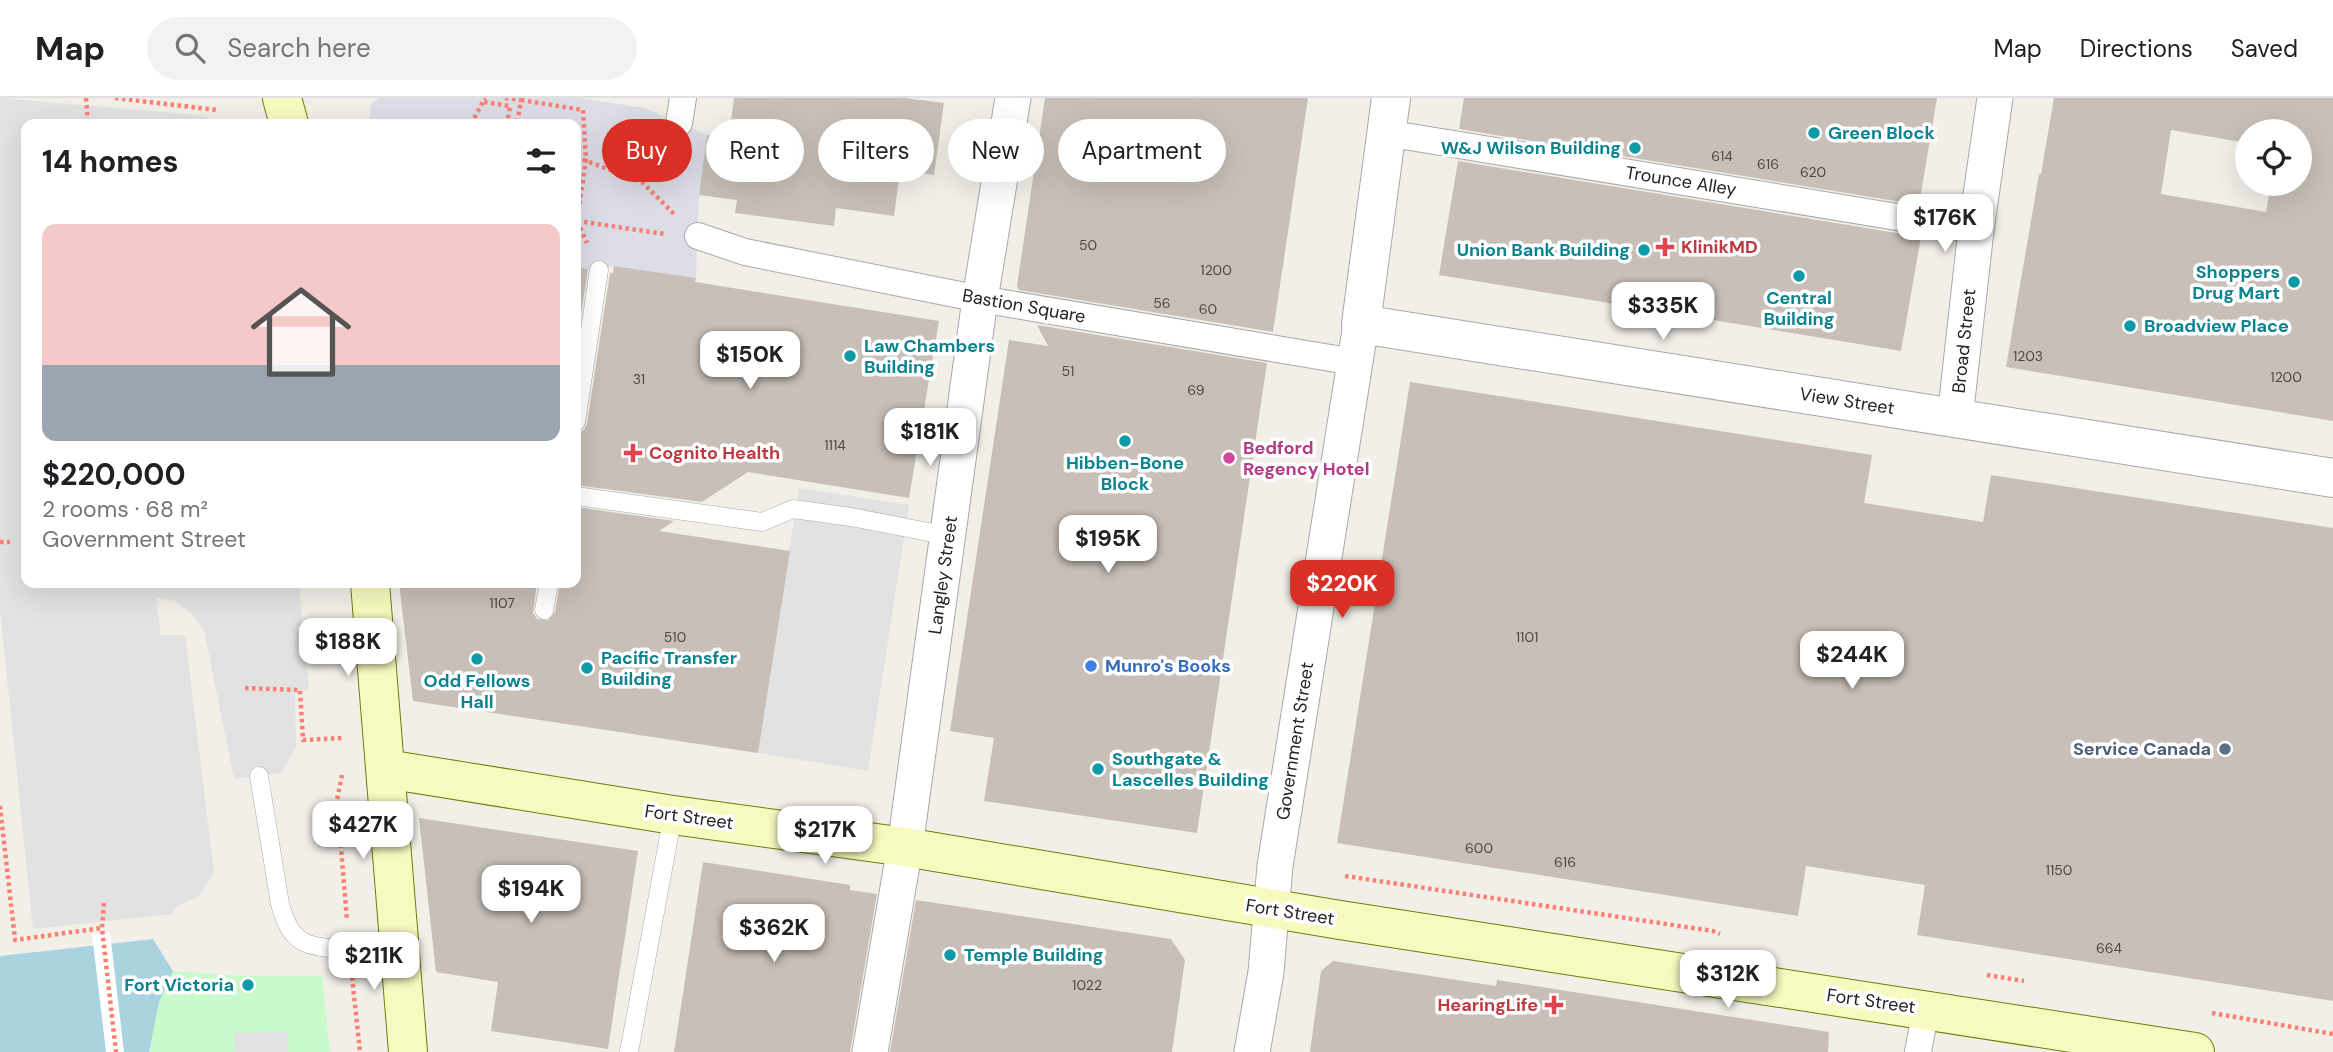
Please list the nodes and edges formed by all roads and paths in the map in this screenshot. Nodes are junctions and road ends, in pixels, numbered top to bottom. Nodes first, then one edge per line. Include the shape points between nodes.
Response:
1 (86, 98) edge
2 (115, 98) edge
3 (282, 98) edge
4 (505, 98) edge
5 (1013, 98) edge
6 (1995, 98) edge
7 (484, 100) edge
8 (521, 100) junction
9 (217, 110) dead end
10 (1389, 115) edge
11 (88, 119) edge
12 (288, 119) edge
13 (474, 119) edge
14 (508, 119) edge
15 (518, 119) edge
16 (581, 158) edge
17 (586, 160) junction
18 (581, 191) edge
19 (581, 222) edge
20 (630, 230) dead end
21 (1976, 230) junction
22 (698, 236) joint
23 (599, 270) dead end
24 (980, 299) junction
25 (1362, 324) junction
26 (1354, 362) junction
27 (581, 389) edge
28 (1955, 418) junction
29 (2333, 478) edge
30 (581, 497) edge
31 (949, 536) junction
32 (0, 542) edge
33 (10, 542) dead end
34 (370, 588) edge
35 (548, 588) edge
36 (544, 610) dead end
37 (245, 688) dead end
38 (343, 738) dead end
39 (386, 769) junction
40 (259, 776) dead end
41 (0, 806) edge
42 (673, 815) junction
43 (905, 848) junction
44 (104, 903) dead end
45 (1272, 908) junction
46 (102, 928) junction
47 (400, 947) junction
48 (354, 992) dead end
49 (1926, 1009) junction
50 (116, 1052) edge
51 (360, 1052) edge
52 (408, 1052) edge
53 (629, 1052) edge
54 (870, 1052) edge
55 (1252, 1052) edge
56 (1918, 1052) edge
57 (2195, 1052) edge

1 - 11 path
2 - 9 path
3 - 12 main road
4 - 8 path
5 - 24 street, Langley Street
6 - 21 street, Broad Street
7 - 13 path
7 - 14 path via 510,106
8 - 15 path
8 - 17 path via 583,110
10 - 21 street, Trounce Alley
10 - 25 street, Government Street
16 - 17 path
17 - 18 path
17 - 22 path via 642,183
19 - 20 path
21 - 28 street, Broad Street
22 - 24 street, Bastion Square via 745,252
23 - 27 lane
24 - 26 street, Bastion Square
24 - 31 street, Langley Street
25 - 26 street, Government Street
25 - 28 street, View Street
26 - 45 street, Government Street
28 - 29 street, View Street
30 - 31 lane via 762,522 793,509
31 - 43 street, Langley Street
32 - 33 path
34 - 39 main road
35 - 36 lane
37 - 38 path via 300,690 303,740
39 - 42 main road, Fort Street
39 - 47 main road
40 - 47 lane via 281,904 293,933 303,942 349,949
41 - 46 path via 15,940
42 - 43 main road, Fort Street
42 - 53 lane
43 - 45 main road, Fort Street
43 - 54 street, Langley Street
44 - 46 path
45 - 49 main road, Fort Street
45 - 55 street, Government Street
46 - 50 path
47 - 52 main road
48 - 51 path
49 - 56 street
49 - 57 main road, Fort Street

